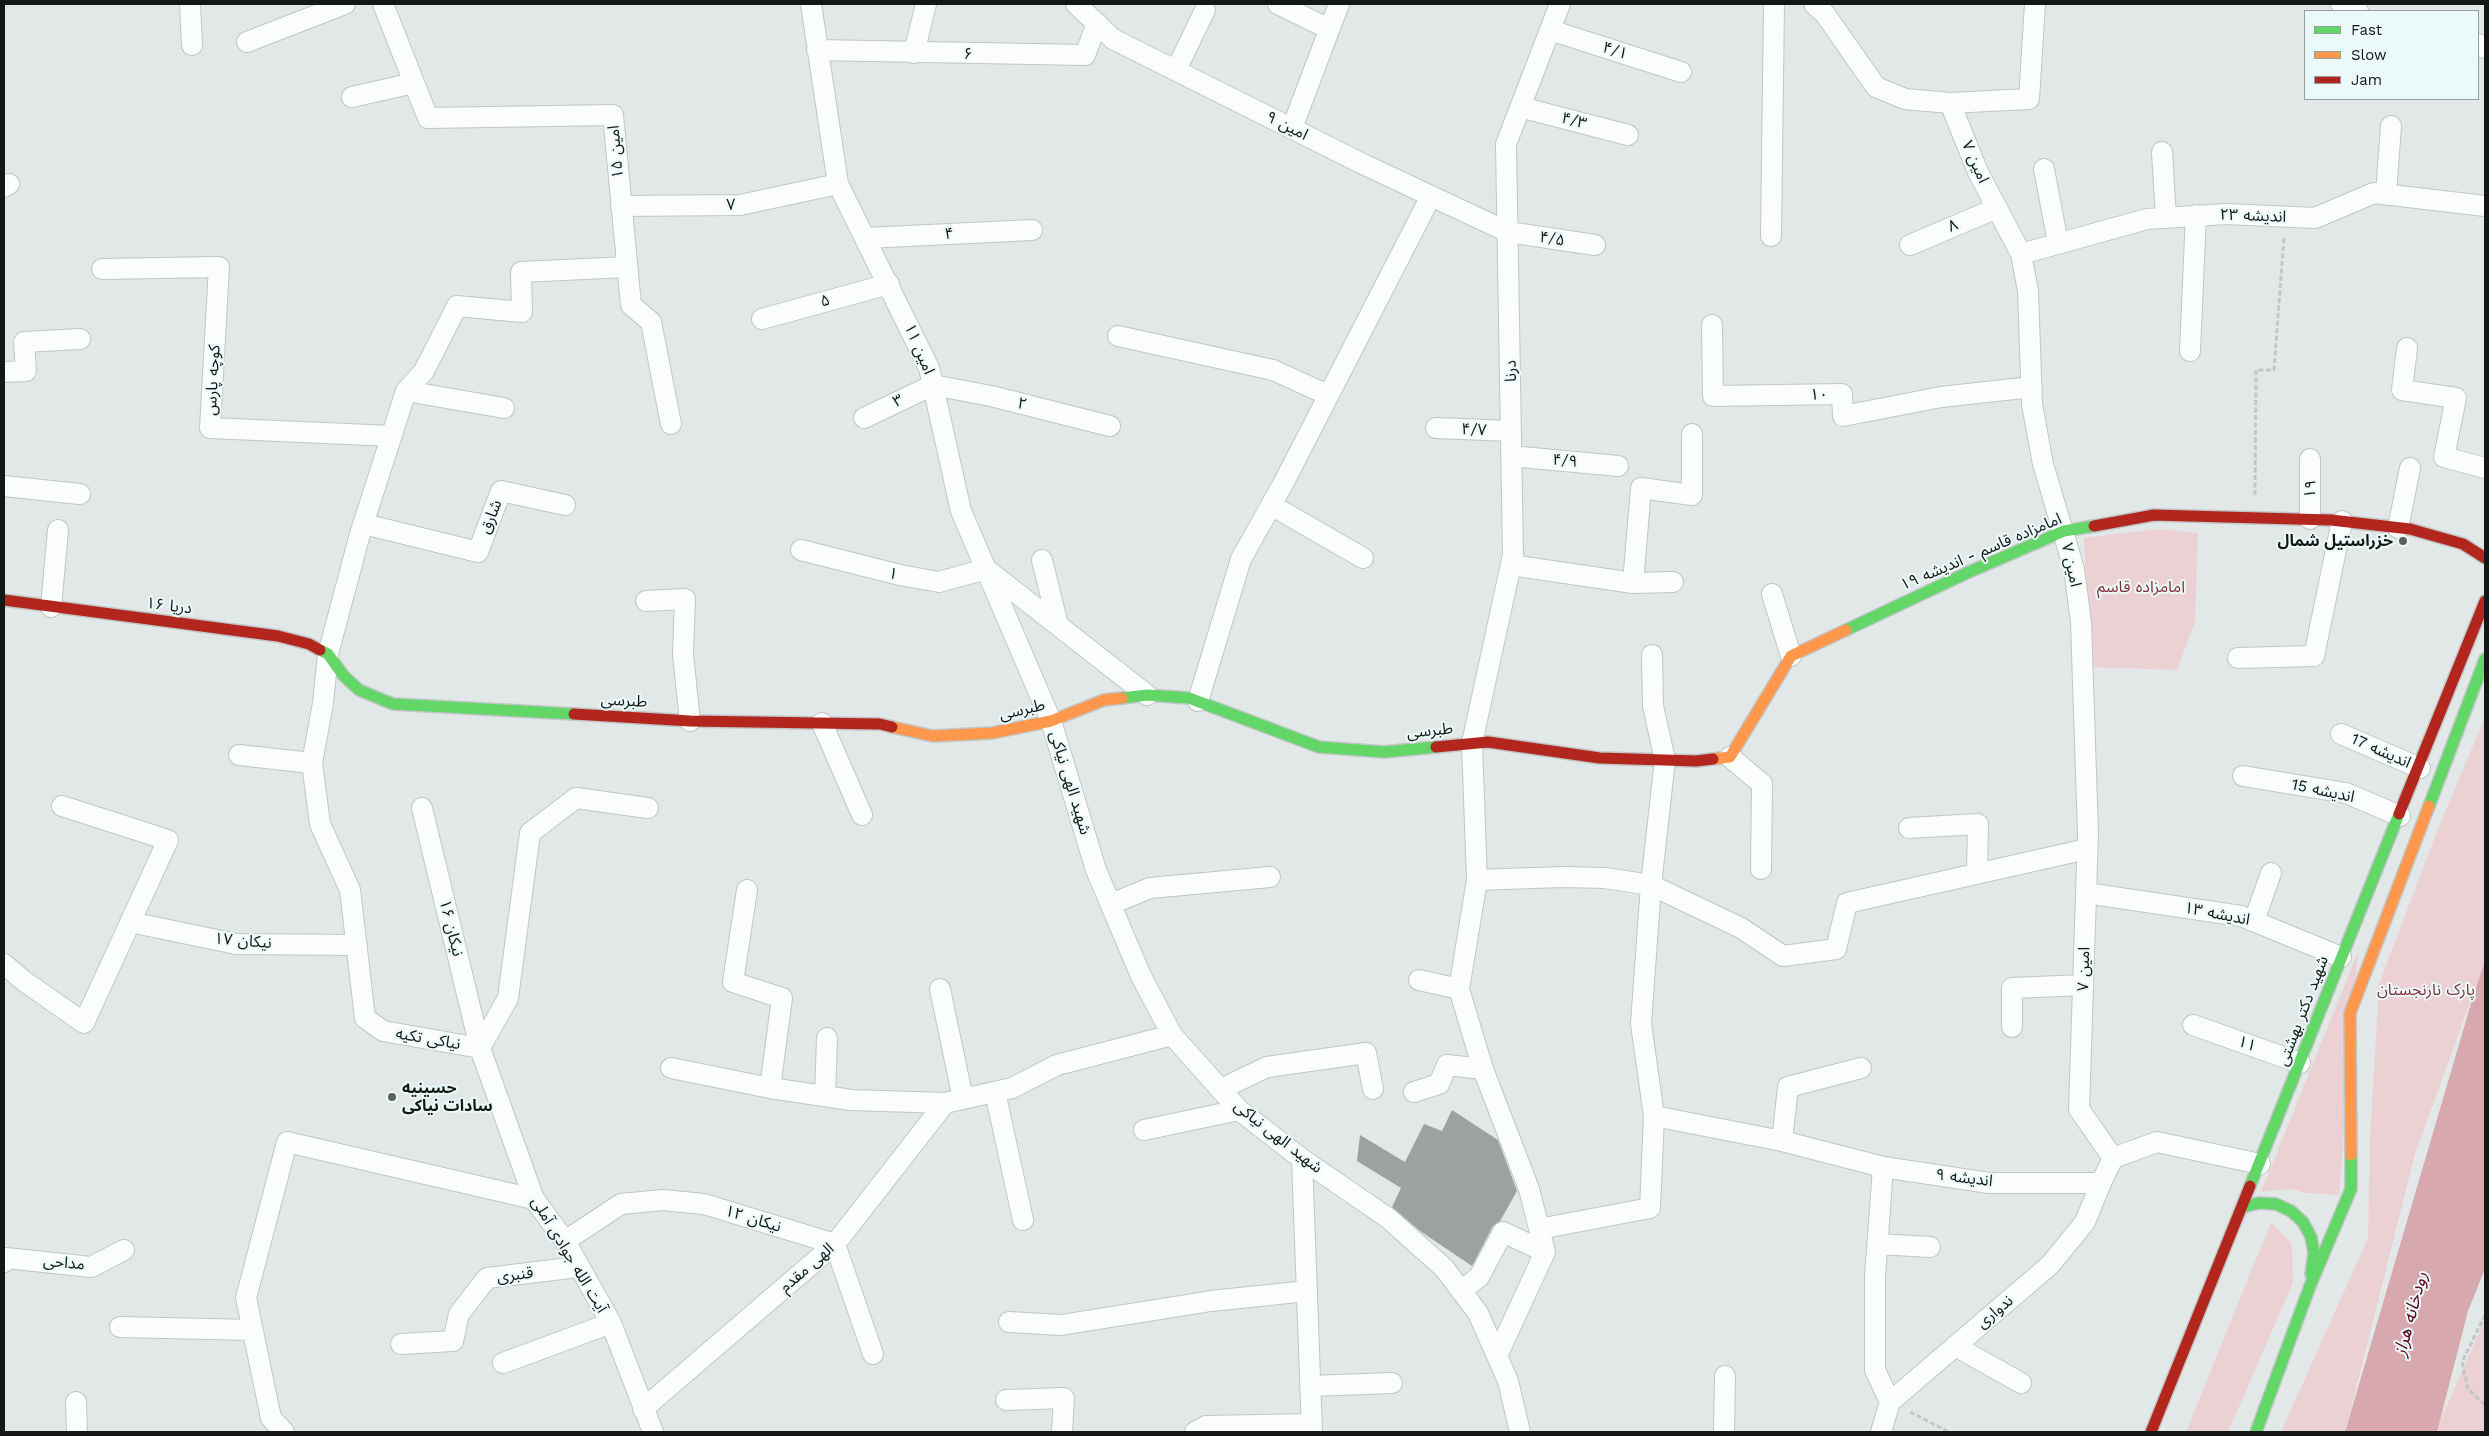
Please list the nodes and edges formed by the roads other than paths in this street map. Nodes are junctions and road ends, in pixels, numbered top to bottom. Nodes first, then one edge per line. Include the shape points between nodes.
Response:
1 (190, 4) edge
2 (345, 4) edge
3 (383, 4) edge
4 (811, 4) edge
5 (926, 4) edge
6 (1076, 4) edge
7 (1278, 4) edge
8 (1339, 4) edge
9 (1560, 4) edge
10 (1774, 4) edge
11 (1814, 4) edge
12 (2035, 4) edge
13 (2341, 4) edge
14 (1205, 10) dead end
15 (2356, 10) edge
16 (1831, 12) edge
17 (1097, 23) junction
18 (1329, 29) junction
19 (1550, 30) junction
20 (247, 42) dead end
21 (192, 45) dead end
22 (817, 50) junction
23 (914, 53) junction
24 (1176, 70) junction
25 (1681, 72) dead end
26 (414, 83) junction
27 (352, 97) dead end
28 (1950, 103) junction
29 (1520, 107) junction
30 (2391, 126) dead end
31 (1292, 128) junction
32 (1628, 135) dead end
33 (2162, 152) dead end
34 (2044, 169) dead end
35 (838, 184) junction
36 (2386, 194) junction
37 (1431, 196) junction
38 (621, 206) junction
39 (2485, 206) edge
40 (1997, 208) junction
41 (2196, 216) junction
42 (2166, 218) junction
43 (1032, 230) dead end
44 (1508, 232) junction
45 (1771, 236) dead end
46 (866, 238) junction
47 (2058, 243) junction
48 (1910, 245) dead end
49 (1595, 246) dead end
50 (2021, 254) junction
51 (627, 267) junction
52 (102, 269) dead end
53 (889, 284) junction
54 (762, 319) dead end
55 (1712, 325) dead end
56 (1118, 336) dead end
57 (80, 339) dead end
58 (2407, 348) dead end
59 (2190, 351) dead end
60 (4, 372) edge
61 (933, 384) junction
62 (2032, 387) junction
63 (406, 391) junction
64 (1328, 396) junction
65 (504, 408) dead end
66 (864, 418) dead end
67 (671, 424) dead end
68 (1110, 426) dead end
69 (1436, 428) dead end
70 (1512, 431) junction
71 (1692, 434) dead end
72 (392, 436) junction
73 (1512, 456) junction
74 (2310, 459) dead end
75 (1618, 466) dead end
76 (2410, 468) dead end
77 (2485, 468) edge
78 (4, 486) edge
79 (80, 494) dead end
80 (565, 505) dead end
81 (1271, 505) junction
82 (2310, 519) junction
83 (2342, 521) junction
84 (364, 524) junction
85 (2398, 528) junction
86 (58, 530) dead end
87 (2064, 531) junction
88 (801, 550) dead end
89 (1363, 558) dead end
90 (2485, 558) edge
91 (1042, 560) dead end
92 (1511, 564) junction
93 (986, 568) junction
94 (1672, 582) dead end
95 (1633, 583) junction
96 (1772, 594) dead end
97 (4, 600) edge
98 (2485, 601) edge
99 (646, 602) dead end
100 (51, 607) junction
101 (1058, 625) junction
102 (328, 654) junction
103 (1652, 654) dead end
104 (1791, 656) junction
105 (2238, 658) dead end
106 (2485, 659) edge
107 (1147, 695) junction
108 (1198, 701) junction
109 (690, 721) junction
110 (1052, 721) junction
111 (822, 723) junction
112 (2341, 734) dead end
113 (1472, 743) junction
114 (239, 755) dead end
115 (1730, 757) junction
116 (1665, 760) junction
117 (312, 763) junction
118 (2420, 768) junction
119 (2243, 776) dead end
120 (62, 806) dead end
121 (422, 808) dead end
122 (648, 808) dead end
123 (862, 816) dead end
124 (2400, 816) junction
125 (1909, 828) dead end
126 (2087, 849) junction
127 (1762, 869) dead end
128 (2271, 873) dead end
129 (1977, 874) junction
130 (1270, 877) dead end
131 (1477, 880) junction
132 (1651, 885) junction
133 (747, 890) dead end
134 (2086, 893) junction
135 (1111, 904) junction
136 (2254, 921) junction
137 (130, 922) junction
138 (357, 945) junction
139 (2342, 957) junction
140 (4, 964) edge
141 (1419, 980) dead end
142 (2083, 985) junction
143 (940, 989) dead end
144 (1459, 989) junction
145 (2193, 1026) dead end
146 (2012, 1027) dead end
147 (1172, 1035) junction
148 (827, 1038) dead end
149 (480, 1048) junction
150 (2300, 1063) junction
151 (671, 1068) dead end
152 (1861, 1068) dead end
153 (1483, 1069) junction
154 (770, 1088) junction
155 (1373, 1089) dead end
156 (1221, 1090) junction
157 (995, 1092) junction
158 (1414, 1092) dead end
159 (825, 1096) junction
160 (954, 1101) junction
161 (1239, 1110) junction
162 (1654, 1116) junction
163 (1144, 1130) dead end
164 (1782, 1141) junction
165 (2113, 1158) junction
166 (1302, 1159) junction
167 (2260, 1164) junction
168 (1883, 1167) junction
169 (2101, 1183) junction
170 (534, 1198) junction
171 (2243, 1207) junction
172 (1023, 1220) dead end
173 (1539, 1228) junction
174 (565, 1241) junction
175 (836, 1244) junction
176 (1878, 1244) junction
177 (1930, 1247) dead end
178 (124, 1250) dead end
179 (1545, 1252) junction
180 (4, 1262) edge
181 (578, 1267) junction
182 (2310, 1286) junction
183 (1307, 1291) junction
184 (1461, 1291) junction
185 (1009, 1322) dead end
186 (611, 1323) junction
187 (120, 1327) dead end
188 (253, 1330) junction
189 (401, 1344) dead end
190 (1955, 1346) junction
191 (873, 1354) dead end
192 (1497, 1356) junction
193 (503, 1363) dead end
194 (1725, 1376) dead end
195 (1392, 1383) dead end
196 (2022, 1383) dead end
197 (1311, 1386) junction
198 (1006, 1400) dead end
199 (76, 1402) dead end
200 (1890, 1402) junction
201 (643, 1408) junction
202 (1312, 1428) edge
203 (77, 1432) edge
204 (284, 1432) edge
205 (653, 1432) edge
206 (1062, 1432) edge
207 (1195, 1432) edge
208 (1520, 1432) edge
209 (1724, 1432) edge
210 (1881, 1432) edge
211 (2151, 1432) edge
212 (2256, 1432) edge

1 - 21 street
2 - 20 street
3 - 26 street, امین ۱۵
4 - 22 street, امین ۱۱
5 - 23 street
6 - 17 street, امین ۹
7 - 18 street
8 - 18 street
9 - 19 street, درنا
10 - 45 street
11 - 16 street
12 - 28 street via 2030,99
13 - 15 street
14 - 24 street
16 - 28 street via 1876,88 1905,99
17 - 23 street, ۶ via 1085,55
17 - 24 street, امین ۹ via 1113,39
18 - 31 street
19 - 25 street, ۴/۱
19 - 29 street, درنا
22 - 23 street, ۶
22 - 35 street, امین ۱۱
24 - 31 street, امین ۹
26 - 27 street
26 - 38 street, امین ۱۵ via 428,118 613,115
28 - 40 street, امین ۷ via 1978,172
29 - 32 street, ۴/۳
29 - 44 street, درنا via 1506,144
30 - 36 street
31 - 37 street, امین ۹
33 - 42 street
34 - 47 street
35 - 38 street, ۷ via 740,205
35 - 46 street, امین ۱۱
36 - 39 street, اندیشه ۲۳
36 - 41 street, اندیشه ۲۳ via 2374,193 2314,218 2226,214
37 - 44 street, امین ۹
37 - 64 street
38 - 51 street, امین ۱۵
40 - 48 street, ۸
40 - 50 street, امین ۷
41 - 42 street, اندیشه ۲۳
41 - 59 street
42 - 47 street, اندیشه ۲۳ via 2147,219
43 - 46 street, ۴
44 - 49 street, ۴/۵
44 - 70 street, درنا
46 - 53 street, امین ۱۱
47 - 50 street, اندیشه ۲۳
50 - 62 street, امین ۷ via 2028,291
51 - 63 street via 521,272 522,312 457,306 424,371
51 - 67 street, امین ۱۵ via 631,306 651,322
52 - 72 street, کوچه پارس via 218,268 210,428
53 - 54 street, ۵
53 - 61 street, امین ۱۱ via 929,368
55 - 62 street, ۱۰ via 1713,396 1842,394 1843,416 1940,397
56 - 64 street via 1273,370
57 - 60 street via 24,342 26,371
58 - 77 street via 2402,390 2456,398 2444,457
61 - 66 street, ۳
61 - 68 street, ۲
61 - 93 street, امین ۱۱ via 961,511
62 - 87 street, امین ۷ via 2043,464
63 - 65 street
63 - 72 street, نیاکی تکیه
64 - 81 street
69 - 70 street, ۴/۷
70 - 73 street, درنا
71 - 95 street via 1692,495 1641,488
72 - 84 street, نیاکی تکیه
73 - 75 street, ۴/۹
73 - 92 street, درنا
74 - 82 street, ۱۹
76 - 85 street
78 - 79 street
80 - 84 street, شارق via 501,491 478,552
81 - 89 street
81 - 108 street via 1240,559
82 - 83 street, امامزاده قاسم - اندیشه ۱۹
82 - 87 street, امامزاده قاسم - اندیشه ۱۹ via 2154,516
83 - 85 street, امامزاده قاسم - اندیشه ۱۹
83 - 105 street via 2314,656
84 - 102 street, نیاکی تکیه
85 - 90 street, امامزاده قاسم - اندیشه ۱۹ via 2463,544
86 - 100 street
87 - 104 street, امامزاده قاسم - اندیشه ۱۹
87 - 126 street, امین ۷ via 2074,568 2080,622
88 - 93 street, ۱ via 900,576 939,582
91 - 101 street
92 - 95 street
92 - 113 street, درنا
93 - 101 street
93 - 110 street, امین ۱۱
94 - 95 street
96 - 104 street
97 - 100 street, دریا ۱۶
98 - 118 street, شهید دکتر بهشتی
99 - 109 street via 685,598 683,654
100 - 102 street, دریا ۱۶ via 278,636 309,644
101 - 107 street
102 - 109 street, طبرسی via 359,690 393,704
102 - 117 street, نیاکی تکیه
103 - 116 street via 1653,706
104 - 115 street
106 - 182 street via 2350,1013 2351,1189
107 - 108 street, طبرسی
107 - 110 street, طبرسی via 1104,700
108 - 113 street, طبرسی via 1319,747 1384,752
109 - 111 street, طبرسی
110 - 111 street, طبرسی via 992,733 933,736 880,724
110 - 135 street, شهید الهی نیاکی via 1096,870
111 - 123 street
112 - 118 street, اندیشه 17
113 - 116 street, طبرسی via 1488,742 1600,758
113 - 131 street, درنا
114 - 117 street
115 - 116 street, طبرسی
115 - 127 street via 1762,784
116 - 132 street
117 - 138 street, نیاکی تکیه via 320,824 350,890
118 - 124 street, شهید دکتر بهشتی
119 - 124 street, اندیشه 15 via 2346,793
120 - 137 street via 168,840
121 - 149 street, نیکان ۱۶
122 - 149 street via 576,798 530,833 508,998
124 - 139 street, شهید دکتر بهشتی
125 - 129 street via 1978,824
126 - 129 street
126 - 134 street, امین ۷
128 - 136 street
129 - 132 street via 1847,903 1836,949 1783,956 1741,928
130 - 135 street via 1150,888
131 - 132 street via 1606,878
131 - 144 street, درنا
132 - 162 street via 1641,1024
133 - 154 street via 733,982 782,998
134 - 136 street, اندیشه ۱۳ via 2241,916
134 - 142 street, امین ۷
135 - 147 street, شهید الهی نیاکی via 1141,976
136 - 139 street, اندیشه ۱۳
137 - 138 street, نیکان ۱۷ via 236,944
137 - 140 street via 84,1023
138 - 149 street, نیاکی تکیه via 365,1018 383,1031
139 - 150 street, شهید دکتر بهشتی
141 - 144 street
142 - 146 street via 2012,988
142 - 165 street, امین ۷ via 2079,1109
143 - 160 street
144 - 153 street
145 - 150 street, ۱۱
147 - 156 street, شهید الهی نیاکی
147 - 157 street via 1057,1065 1012,1088
148 - 159 street
149 - 170 street, آیت الله جوادی آملی
150 - 167 street, شهید دکتر بهشتی
151 - 154 street
152 - 164 street via 1788,1087
153 - 158 street via 1447,1065 1439,1084
153 - 173 street via 1529,1189
154 - 159 street
155 - 156 street via 1366,1053 1266,1067
156 - 161 street, شهید الهی نیاکی
157 - 160 street
157 - 172 street
159 - 160 street via 851,1100
160 - 175 street, الهی مقدم
161 - 163 street
161 - 166 street, شهید الهی نیاکی
162 - 164 street, اندیشه ۹
162 - 173 street via 1650,1208
164 - 168 street, اندیشه ۹
165 - 167 street via 2157,1142
165 - 169 street
166 - 183 street
166 - 184 street, شهید الهی نیاکی via 1388,1218 1444,1268
167 - 171 street, شهید دکتر بهشتی
168 - 169 street, اندیشه ۹ via 1989,1183
168 - 176 street
169 - 190 street, ندواری via 2085,1222 2050,1266
170 - 174 street, آیت الله جوادی آملی
170 - 188 street via 286,1142 246,1298
171 - 182 street via 2259,1203 2276,1204 2303,1222 2311,1237 2314,1253
171 - 211 street, شهید دکتر بهشتی
173 - 179 street
174 - 175 street, نیکان ۱۲ via 621,1204 663,1200 704,1204
174 - 181 street, آیت الله جوادی آملی
175 - 191 street
175 - 201 street, الهی مقدم
176 - 177 street
176 - 200 street via 1875,1370
178 - 180 street, مداحی via 91,1267 6,1258
179 - 184 street via 1503,1232 1479,1277
179 - 192 street
181 - 186 street, آیت الله جوادی آملی
181 - 189 street, قنبری via 486,1278 459,1314 454,1341
182 - 212 street
183 - 185 street via 1211,1301 1061,1325
183 - 197 street
184 - 192 street, شهید الهی نیاکی via 1478,1313
186 - 193 street
186 - 201 street, آیت الله جوادی آملی
187 - 188 street
188 - 204 street via 271,1418
190 - 196 street
190 - 200 street, ندواری
192 - 208 street, شهید الهی نیاکی via 1508,1382
194 - 209 street
195 - 197 street
197 - 202 street
198 - 206 street via 1064,1398
199 - 203 street
200 - 210 street
201 - 205 street, آیت الله جوادی آملی
202 - 207 street via 1206,1426

